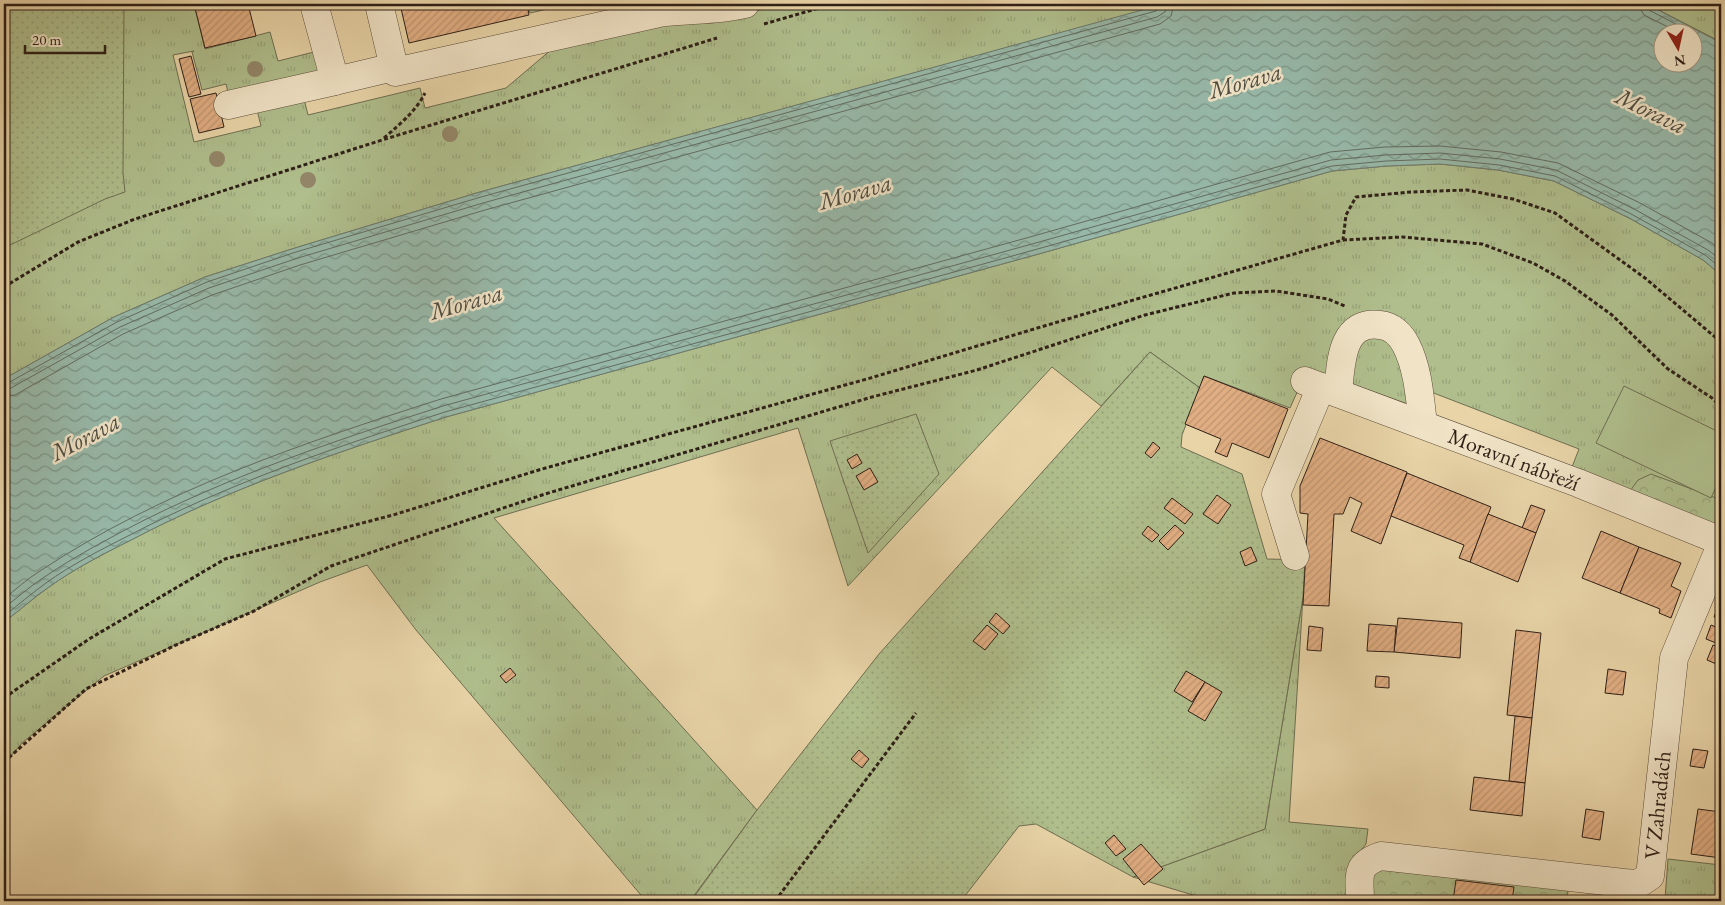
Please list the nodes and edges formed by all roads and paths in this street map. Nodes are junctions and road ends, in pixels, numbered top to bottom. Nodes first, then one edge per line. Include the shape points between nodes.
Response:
1 (314, 4) edge
2 (378, 4) edge
3 (833, 4) edge
4 (753, 14) edge
5 (725, 35) dead end
6 (438, 62) junction
7 (394, 67) junction
8 (335, 80) junction
9 (228, 106) dead end
10 (382, 140) junction
11 (1343, 240) junction
12 (5, 286) edge
13 (1363, 326) junction
14 (1721, 342) edge
15 (1321, 387) junction
16 (1721, 407) edge
17 (1423, 424) junction
18 (1721, 541) edge
19 (1721, 545) edge
20 (1295, 556) dead end
21 (4, 698) edge
22 (916, 713) dead end
23 (4, 762) edge
24 (775, 901) edge
25 (1360, 901) edge

1 - 8 street
2 - 7 street
3 - 4 path
4 - 6 street via 708,10 659,13
5 - 10 path
6 - 7 street via 395,72
6 - 10 path via 421,100 406,119
7 - 8 street
8 - 9 street
10 - 12 path via 135,219 78,242
11 - 14 path via 1346,215 1356,197 1468,190 1513,199 1556,213 1645,278
11 - 16 path via 1402,237 1482,244 1533,263 1565,281 1612,315 1668,369
11 - 21 path via 867,379 542,469 394,515 225,559 89,639
13 - 15 street via 1351,334 1342,358
13 - 17 street via 1378,324 1391,328 1402,339 1413,364
13 - 23 path via 1352,308 1328,299 1276,291 1234,294 1145,315 978,370 872,397 545,494 331,566 254,611 86,689
15 - 17 street, Moravní nábřeží
15 - 20 street via 1276,494
17 - 18 street, Moravní nábřeží
19 - 25 street, V Zahradách via 1674,658 1650,876 1638,884 1624,883 1381,856 1368,860 1362,867
22 - 24 path

